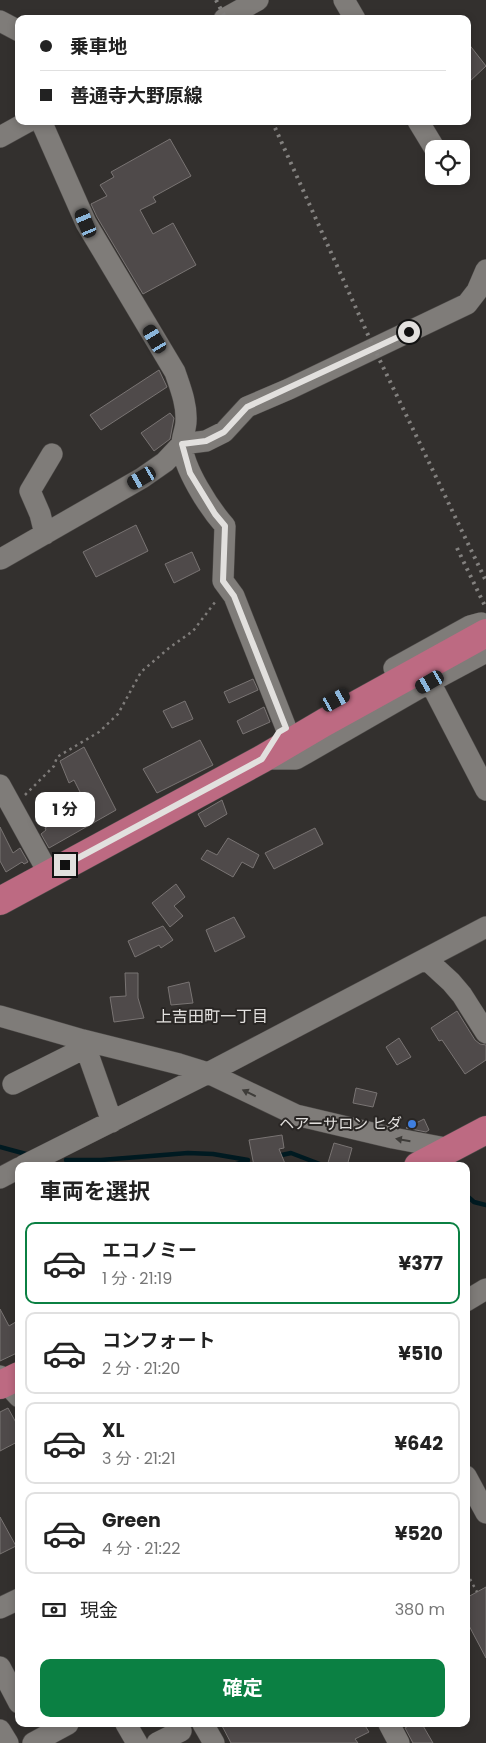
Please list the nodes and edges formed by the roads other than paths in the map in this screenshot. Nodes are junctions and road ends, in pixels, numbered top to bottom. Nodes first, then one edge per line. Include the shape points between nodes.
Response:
1 (258, 0) edge
2 (344, 0) edge
3 (231, 15) edge
4 (353, 15) edge
5 (0, 21) edge
6 (15, 29) edge
7 (22, 125) edge
8 (43, 125) edge
9 (420, 125) edge
10 (0, 137) edge
11 (430, 140) edge
12 (486, 270) edge
13 (182, 444) junction
14 (52, 454) dead end
15 (45, 534) junction
16 (2, 559) dead end
17 (486, 632) edge
18 (486, 652) edge
19 (430, 682) junction
20 (286, 728) junction
21 (262, 759) junction
22 (0, 786) edge
23 (486, 790) edge
24 (49, 874) junction
25 (0, 901) edge
26 (486, 927) edge
27 (426, 959) junction
28 (0, 1016) edge
29 (486, 1033) edge
30 (84, 1040) junction
31 (208, 1073) junction
32 (13, 1084) dead end
33 (112, 1122) junction
34 (486, 1130) edge
35 (451, 1149) junction
36 (31, 1162) edge
37 (426, 1162) edge
38 (15, 1170) edge
39 (0, 1178) edge
40 (486, 1289) edge
41 (470, 1299) edge
42 (475, 1483) edge
43 (486, 1513) edge
44 (15, 1601) edge
45 (0, 1608) edge
46 (0, 1667) edge
47 (12, 1693) edge
48 (61, 1727) edge
49 (206, 1727) edge
50 (391, 1727) edge
51 (0, 1730) edge
52 (181, 1732) edge
53 (36, 1737) edge
54 (8, 1743) edge
55 (157, 1743) edge
56 (214, 1743) edge
57 (400, 1743) edge

1 - 3 street
2 - 4 street
5 - 6 street
7 - 10 street
8 - 13 street via 86,223 175,372 186,421
9 - 11 street
12 - 13 street via 467,304 247,407 224,432 206,441
13 - 15 street via 165,462 142,478
13 - 20 street via 190,473 225,526 223,581 234,596
14 - 15 street via 30,490
15 - 16 street
17 - 20 street via 481,623 470,626
17 - 21 main road
18 - 19 street
19 - 21 street via 296,759
19 - 23 street
20 - 21 street via 279,732
21 - 24 main road
22 - 24 street
24 - 25 main road
26 - 27 street
27 - 29 street via 462,995
27 - 31 street
28 - 30 street
30 - 31 street
30 - 32 street via 73,1054
30 - 33 street
31 - 33 street
35 -> 31 street via 296,1115
33 - 36 street
34 - 35 main road
35 - 37 main road
38 - 39 street
40 - 41 street
42 - 43 street
44 - 45 street
46 - 47 street
48 - 53 street
49 - 56 street
50 - 57 street
51 - 54 street
52 - 55 street

